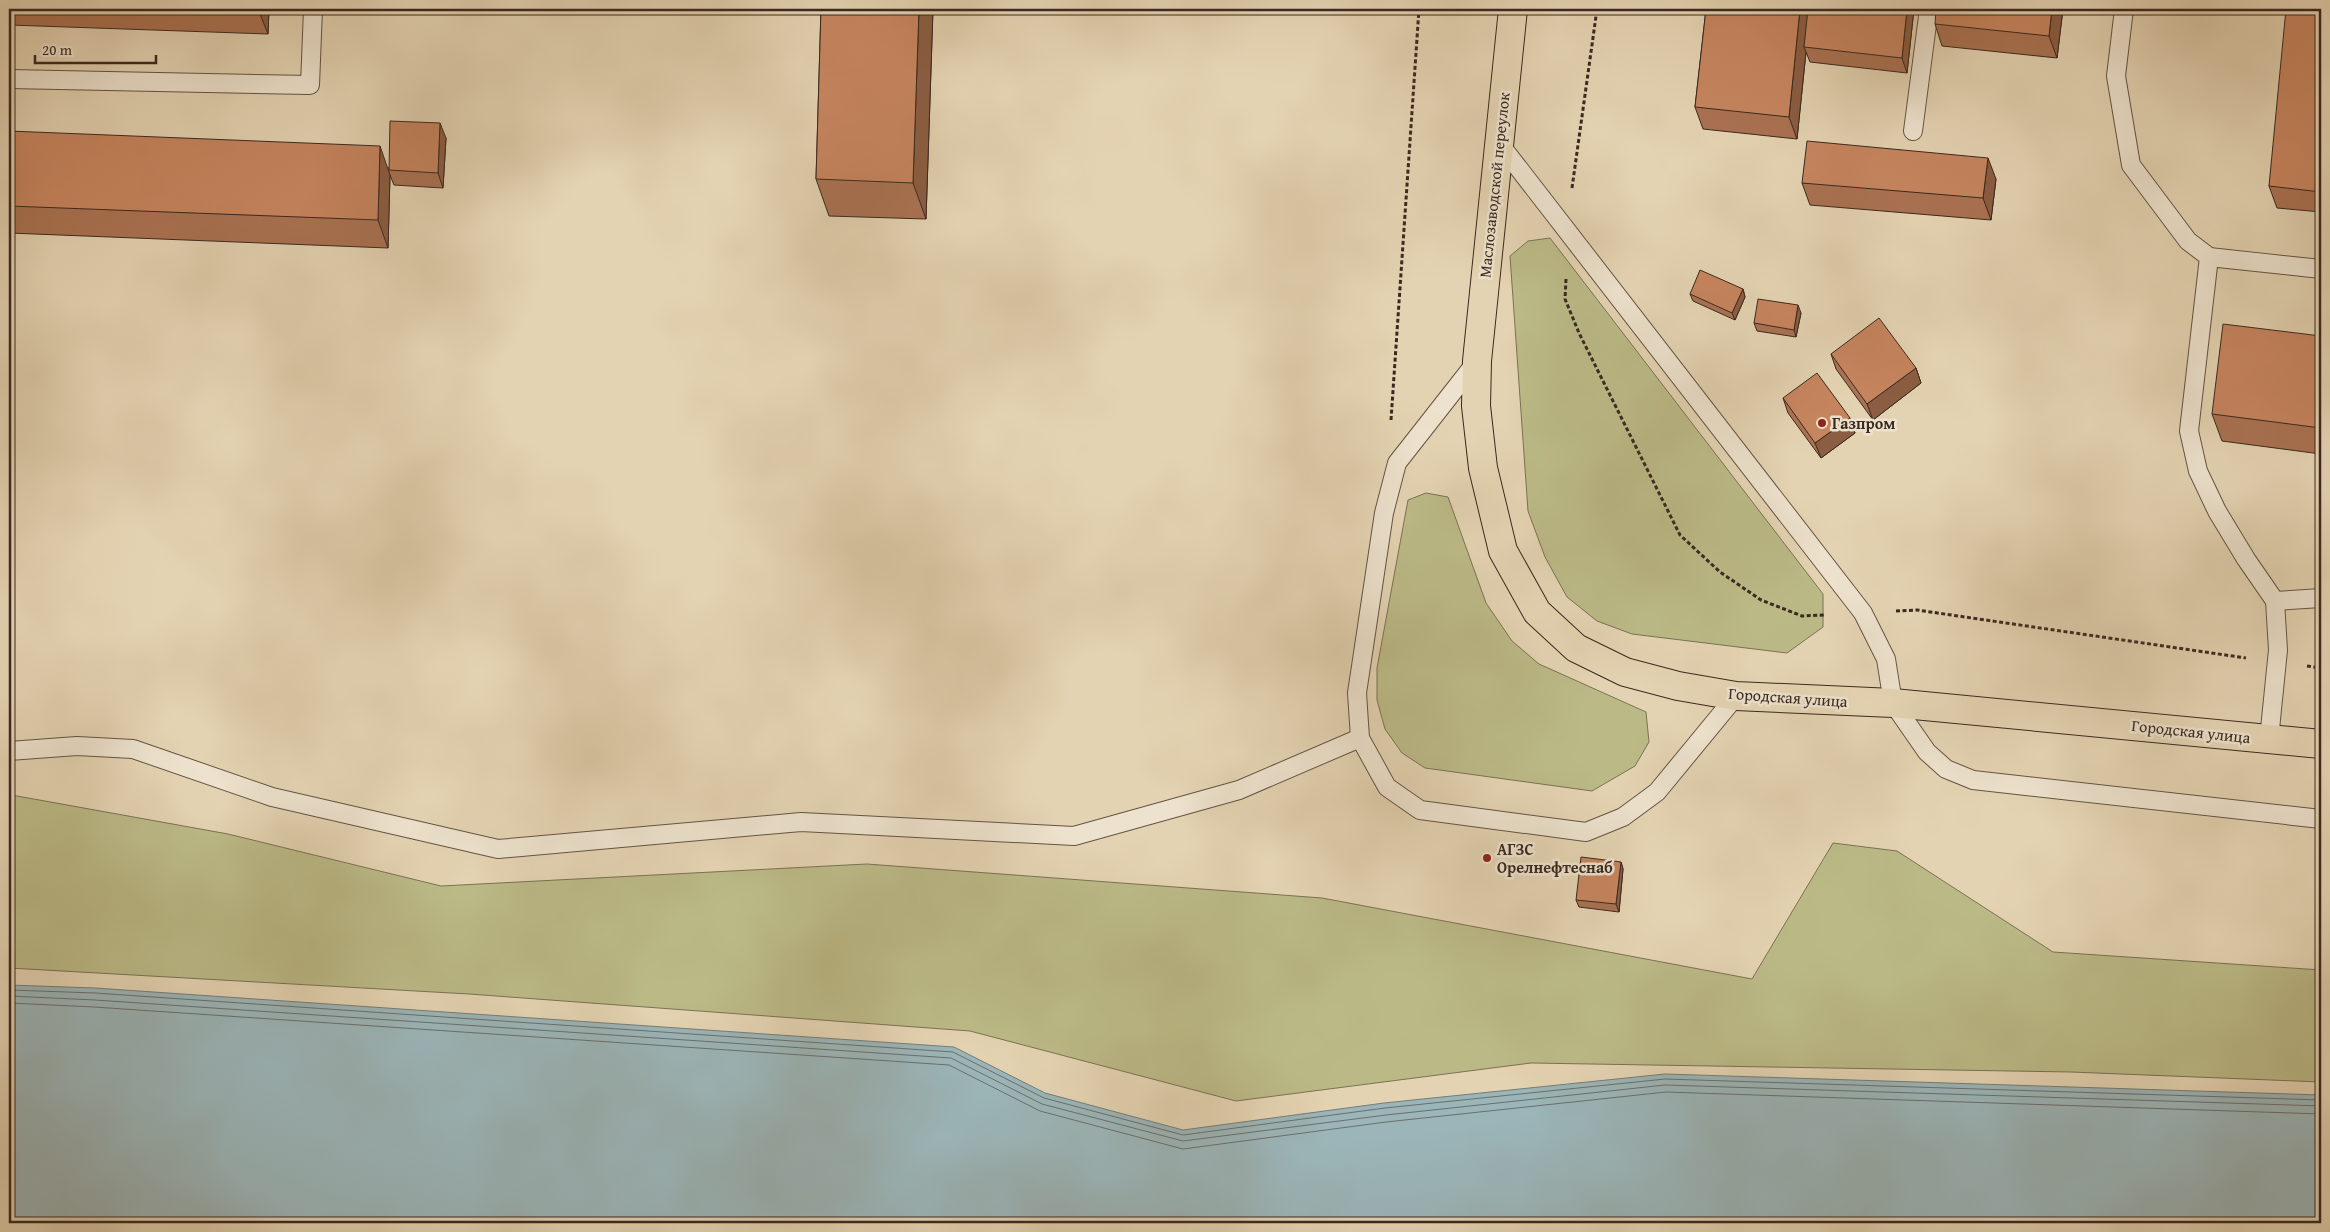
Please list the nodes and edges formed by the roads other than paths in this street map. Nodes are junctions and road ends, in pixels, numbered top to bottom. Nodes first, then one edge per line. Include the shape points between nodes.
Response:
1 (313, 9) edge
2 (1513, 9) edge
3 (1929, 9) edge
4 (2124, 9) edge
5 (9, 79) edge
6 (1913, 131) dead end
7 (1498, 143) junction
8 (2209, 257) junction
9 (2321, 269) edge
10 (1477, 361) junction
11 (2321, 598) edge
12 (2275, 601) junction
13 (1736, 696) junction
14 (1893, 703) junction
15 (1360, 738) junction
16 (2269, 739) junction
17 (2321, 744) edge
18 (9, 750) edge
19 (2321, 819) edge

1 - 5 lane via 310,85
2 - 7 highway, Маслозаводской переулок
3 - 6 lane
4 - 8 lane via 2116,76 2131,165 2188,241
7 - 10 highway, Маслозаводской переулок
7 - 14 lane via 1863,612 1886,659
8 - 9 lane
8 - 12 lane via 2189,432 2198,470 2217,511
10 - 13 highway, Городская улица via 1476,406 1484,468 1503,551 1537,612 1576,648 1625,672
10 - 15 lane via 1397,463 1384,513 1357,693
11 - 12 lane
12 - 16 lane via 2278,650
13 - 14 highway, Городская улица
13 - 15 lane via 1658,792 1623,818 1586,832 1420,810 1387,787
14 - 16 highway, Городская улица
14 - 19 lane via 1927,752 1946,769 1973,780
15 - 18 lane via 1239,790 1074,836 802,822 498,848 272,797 132,749 77,746
16 - 17 highway, Городская улица

